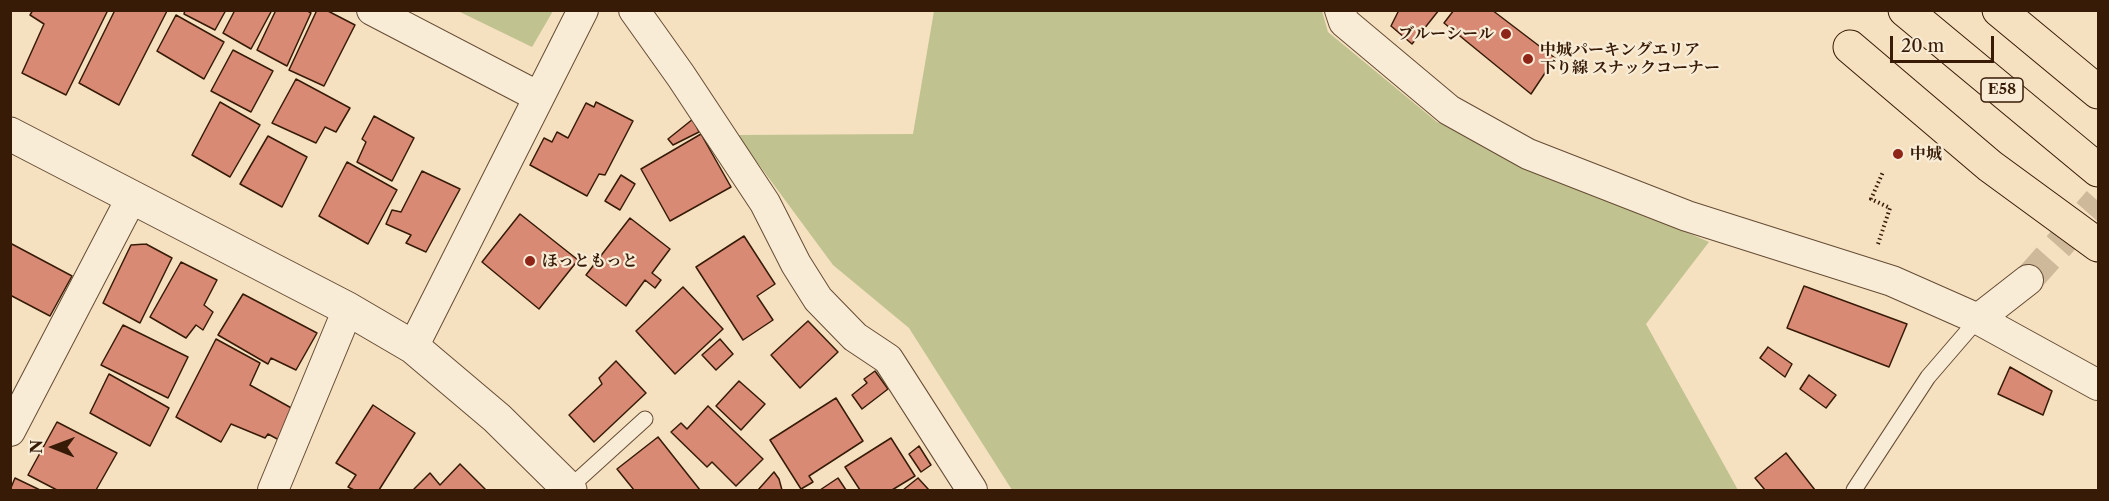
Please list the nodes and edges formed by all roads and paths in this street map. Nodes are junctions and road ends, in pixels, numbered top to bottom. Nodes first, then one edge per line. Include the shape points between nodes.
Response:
1 (372, 10) edge
2 (583, 10) edge
3 (634, 10) edge
4 (1340, 10) edge
5 (1905, 10) edge
6 (1999, 10) edge
7 (1850, 47) dead end
8 (2098, 92) edge
9 (539, 97) junction
10 (10, 134) edge
11 (2098, 170) edge
12 (1883, 172) dead end
13 (132, 196) junction
14 (2098, 245) edge
15 (1867, 273) junction
16 (2028, 280) tunnel mouth
17 (348, 309) junction
18 (1978, 319) junction
19 (413, 347) junction
20 (2098, 385) edge
21 (645, 418) dead end
22 (10, 431) edge
23 (569, 489) edge
24 (273, 490) edge
25 (972, 490) edge
26 (1854, 490) edge

1 - 9 street
2 - 9 street
3 - 25 street via 765,203 818,299 855,337 888,359
4 - 15 street via 1344,22 1449,110 1528,154 1687,216
5 - 11 highway, E58
6 - 8 highway
7 - 14 highway via 1990,166
9 - 19 street
10 - 13 street
12 - 15 path via 1871,199 1890,208
13 - 17 street
13 - 22 street
15 - 18 street
16 - 18 street
17 - 19 street
17 - 24 street
18 - 20 street
18 - 26 lane via 1928,377
19 - 23 street via 497,418
21 - 23 lane

